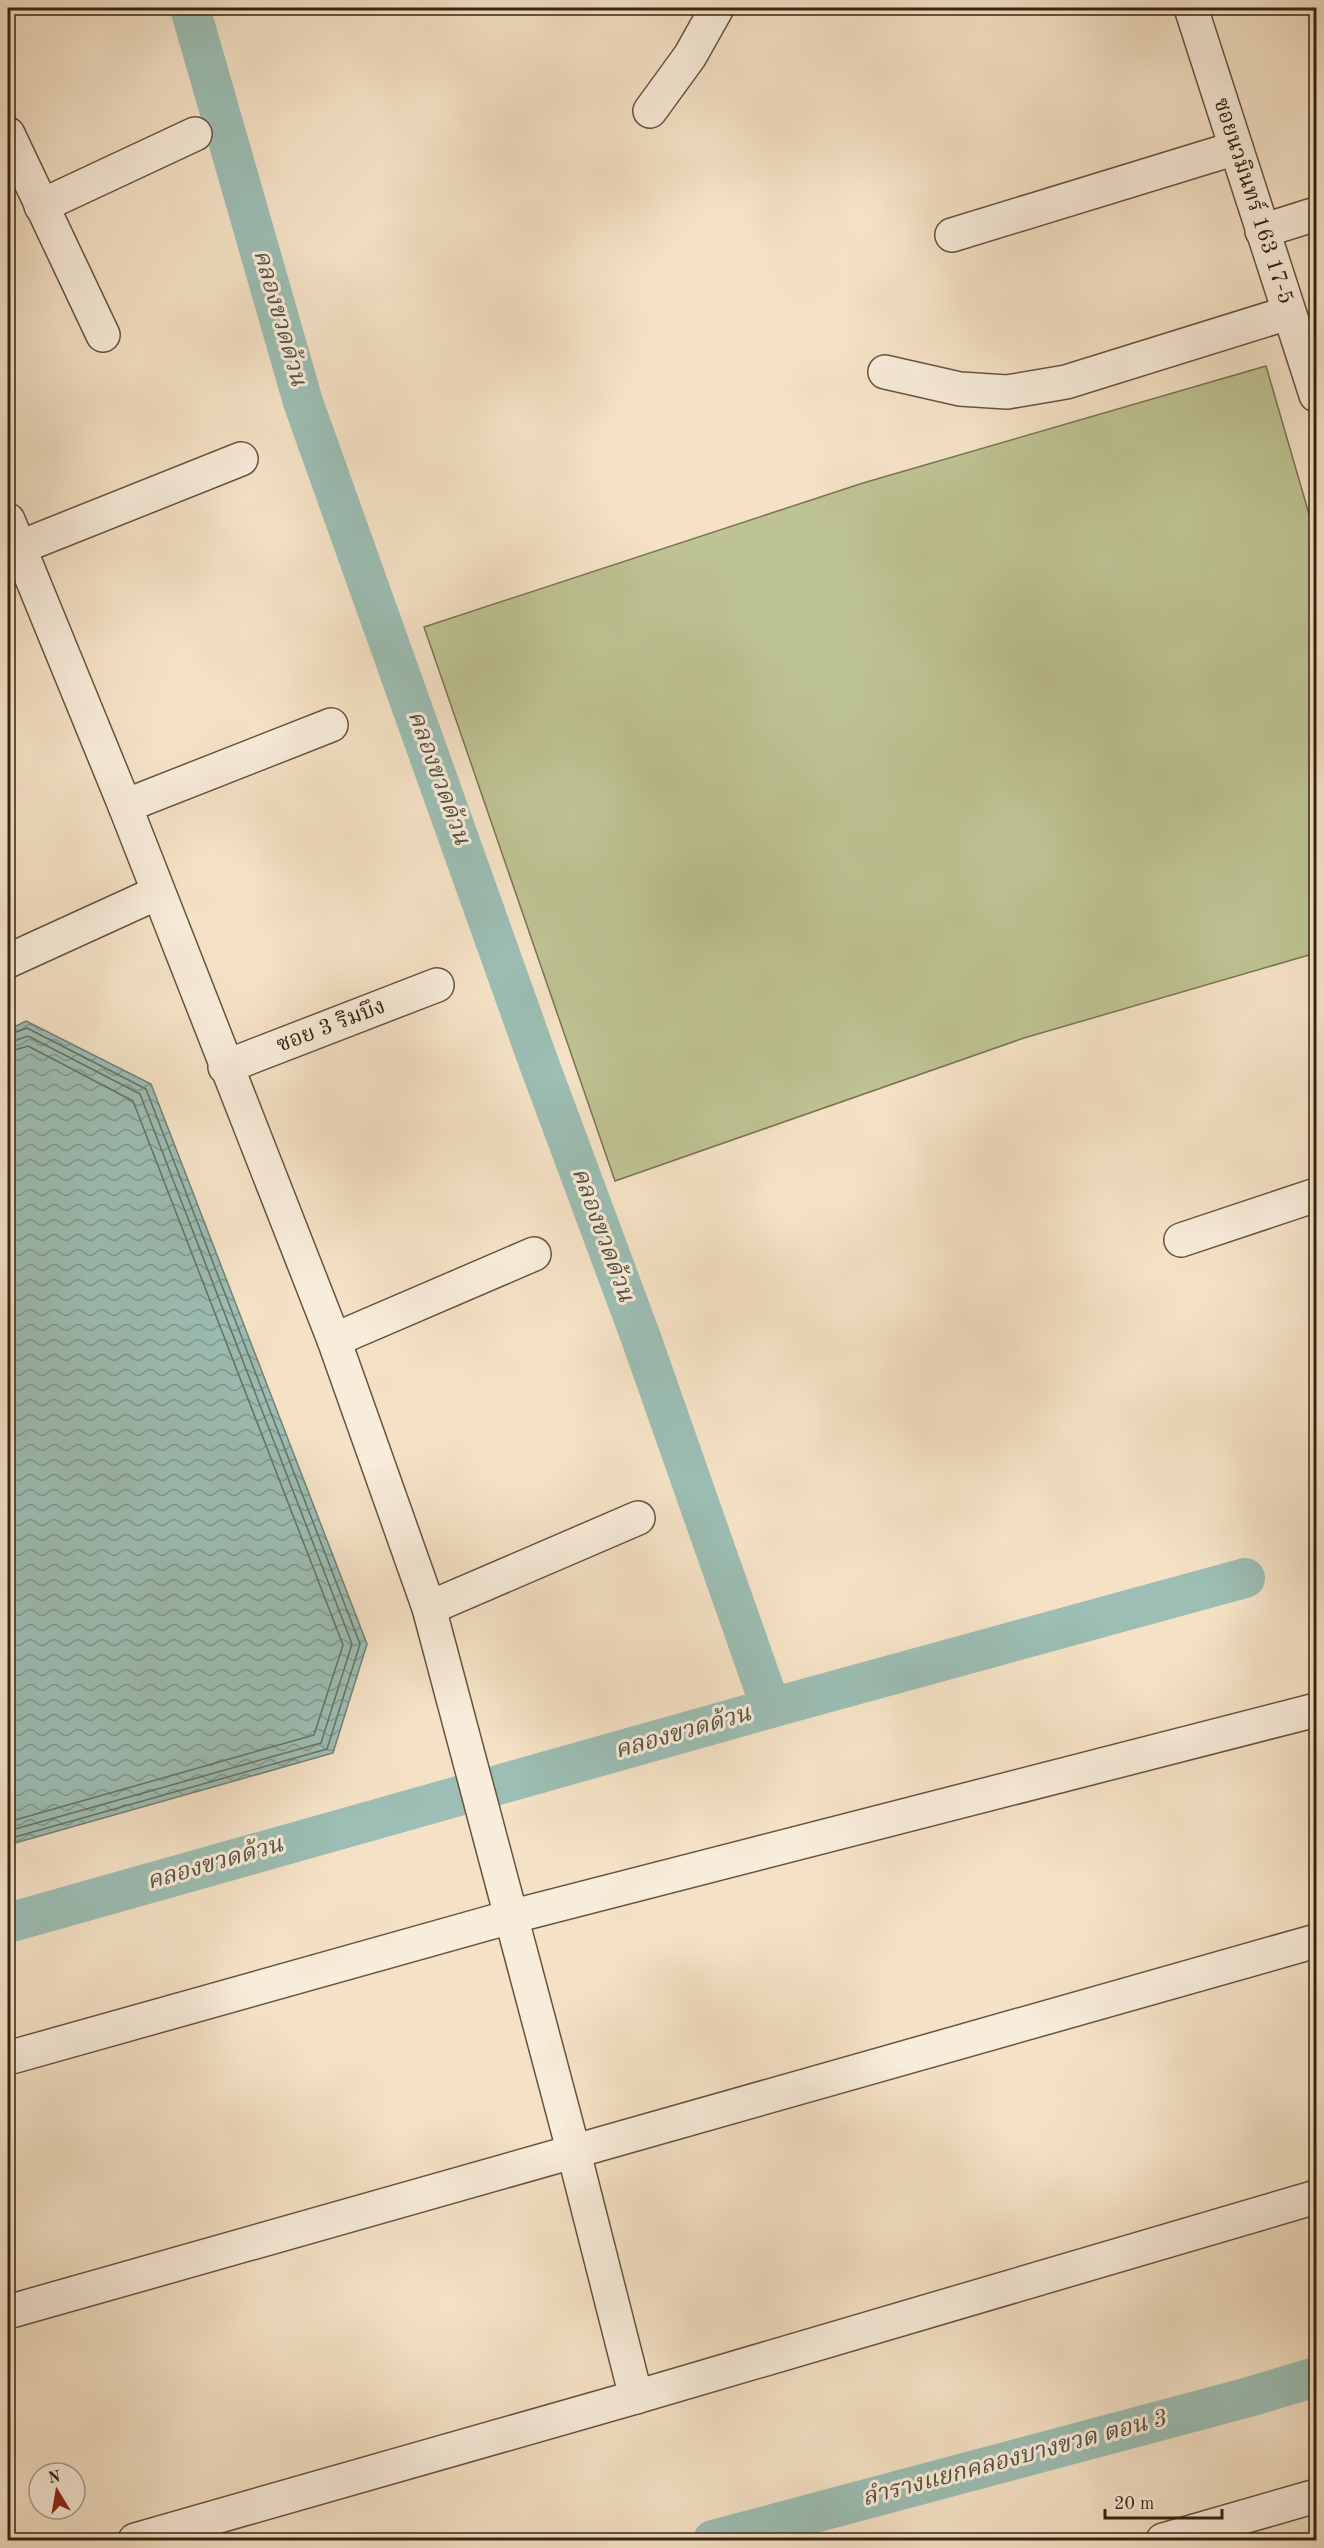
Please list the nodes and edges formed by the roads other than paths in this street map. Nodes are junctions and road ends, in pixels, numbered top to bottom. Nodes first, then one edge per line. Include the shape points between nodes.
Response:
1 (717, 8) edge
2 (1191, 8) edge
3 (650, 111) dead end
4 (8, 134) edge
5 (195, 134) dead end
6 (1236, 148) junction
7 (41, 206) junction
8 (1317, 214) edge
9 (1263, 231) junction
10 (952, 235) dead end
11 (1288, 313) junction
12 (103, 335) dead end
13 (885, 372) dead end
14 (1317, 395) edge
15 (241, 459) dead end
16 (11, 541) edge
17 (331, 725) dead end
18 (125, 806) junction
19 (157, 893) junction
20 (8, 961) edge
21 (437, 985) dead end
22 (225, 1067) junction
23 (1317, 1195) edge
24 (1180, 1240) dead end
25 (534, 1254) dead end
26 (334, 1340) junction
27 (638, 1518) dead end
28 (429, 1608) junction
29 (1317, 1710) edge
30 (510, 1917) junction
31 (1317, 1941) edge
32 (8, 2058) edge
33 (574, 2153) junction
34 (1317, 2197) edge
35 (8, 2312) edge
36 (636, 2397) junction
37 (1317, 2496) edge
38 (135, 2541) edge
39 (1163, 2541) edge

1 - 3 street via 690,56
2 - 6 street, ซอยนวมินทร์ 163 17-5
4 - 7 street
5 - 7 street
6 - 9 street, ซอยนวมินทร์ 163 17-5
6 - 10 street
7 - 12 street
8 - 9 street
9 - 11 street, ซอยนวมินทร์ 163 17-5
11 - 13 street via 1066,382 1006,392 960,389
11 - 14 street, ซอยนวมินทร์ 163 17-5
15 - 16 street
16 - 18 street
17 - 18 street
18 - 19 street
19 - 20 street
19 - 22 street
21 - 22 street, ซอย 3 ริมบึง
22 - 26 street
23 - 24 street
25 - 26 street
26 - 28 street
27 - 28 street
28 - 30 street
29 - 30 street
30 - 32 street
30 - 33 street
31 - 33 street
33 - 35 street
33 - 36 street
34 - 36 street
36 - 38 street
37 - 39 street

